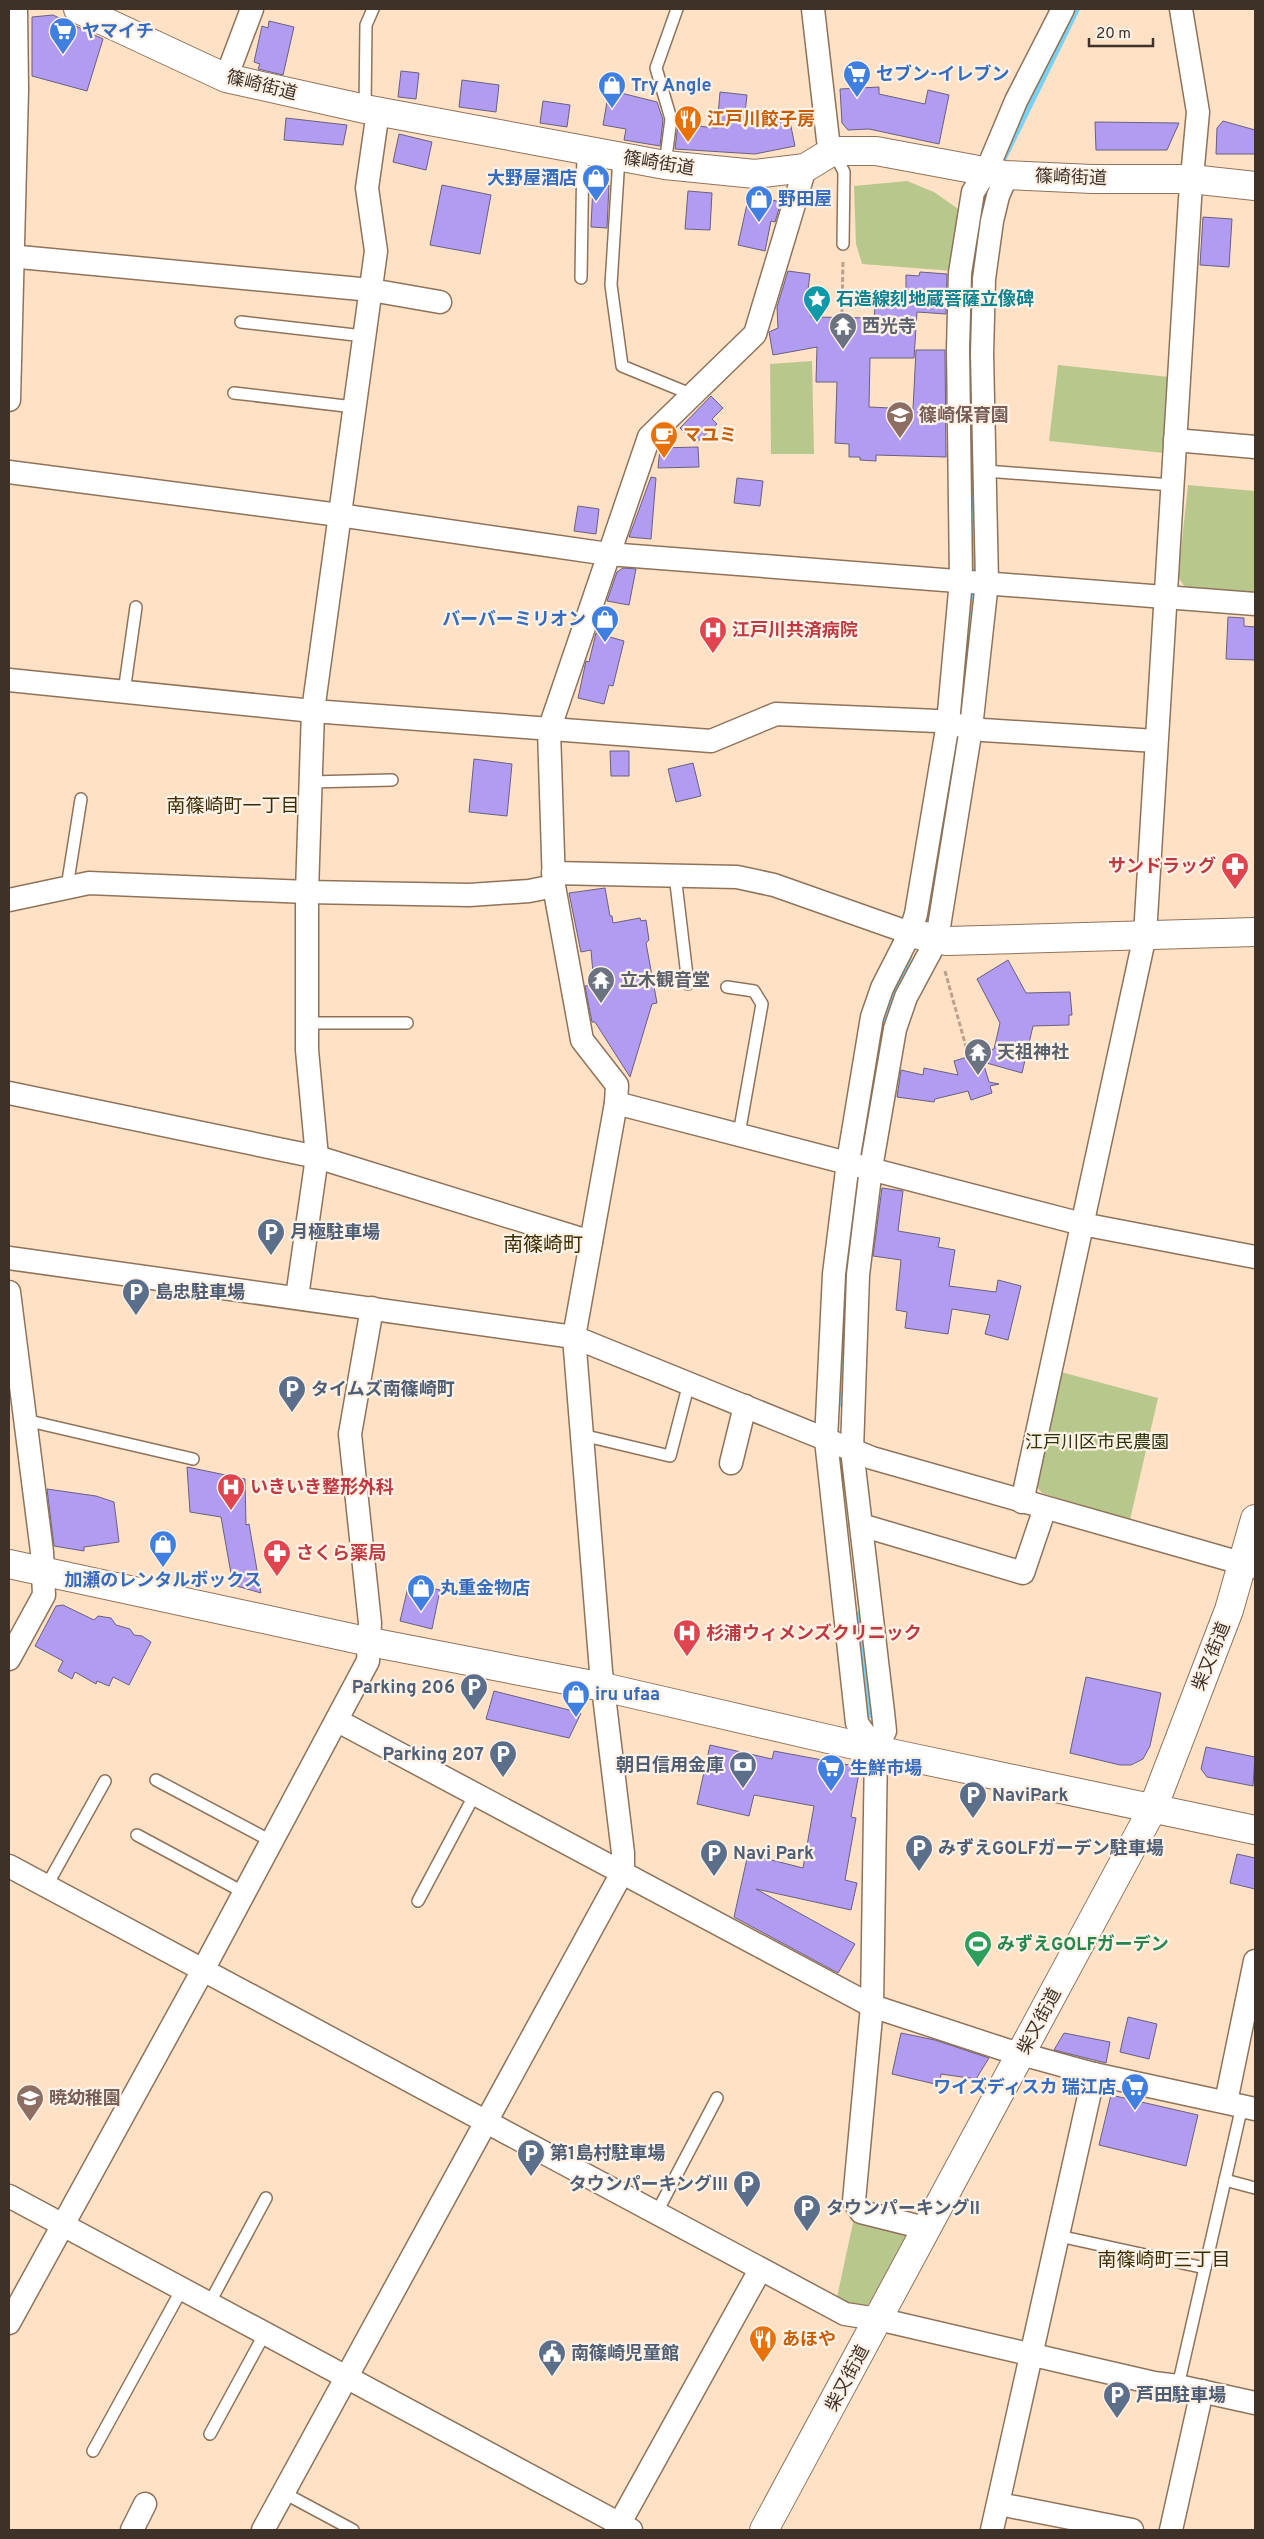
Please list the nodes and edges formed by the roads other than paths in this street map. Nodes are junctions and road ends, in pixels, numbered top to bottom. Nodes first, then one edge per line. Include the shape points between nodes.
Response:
1 (16, 9) edge
2 (78, 9) edge
3 (252, 9) edge
4 (373, 9) edge
5 (677, 9) edge
6 (813, 9) edge
7 (1063, 9) edge
8 (1180, 9) edge
9 (226, 78) junction
10 (13, 90) edge
11 (371, 110) junction
12 (12, 146) edge
13 (582, 150) junction
14 (833, 152) junction
15 (619, 157) junction
16 (665, 165) junction
17 (805, 168) junction
18 (998, 173) junction
19 (1191, 179) junction
20 (1255, 186) edge
21 (843, 244) road end
22 (11, 256) edge
23 (581, 278) dead end
24 (371, 290) junction
25 (440, 302) dead end
26 (240, 322) dead end
27 (364, 336) junction
28 (234, 393) dead end
29 (692, 395) junction
30 (9, 400) edge
31 (354, 407) junction
32 (1175, 440) junction
33 (1255, 447) edge
34 (986, 471) junction
35 (9, 472) edge
36 (1172, 484) junction
37 (339, 515) junction
38 (608, 554) junction
39 (974, 581) junction
40 (1166, 597) junction
41 (1255, 604) edge
42 (136, 607) dead end
43 (9, 680) edge
44 (124, 692) junction
45 (314, 712) junction
46 (959, 725) junction
47 (549, 730) junction
48 (1156, 741) junction
49 (392, 780) dead end
50 (310, 782) junction
51 (81, 799) dead end
52 (675, 875) junction
53 (554, 879) junction
54 (67, 887) junction
55 (308, 892) junction
56 (9, 900) edge
57 (1255, 932) edge
58 (1145, 935) junction
59 (921, 936) junction
60 (688, 984) dead end
61 (727, 986) dead end
62 (307, 1023) junction
63 (407, 1023) dead end
64 (9, 1093) edge
65 (616, 1103) junction
66 (739, 1134) junction
67 (317, 1157) junction
68 (848, 1162) junction
69 (871, 1168) junction
70 (1082, 1224) junction
71 (591, 1242) junction
72 (1255, 1257) edge
73 (9, 1258) edge
74 (9, 1292) edge
75 (297, 1297) junction
76 (372, 1308) junction
77 (574, 1338) junction
78 (689, 1383) junction
79 (745, 1406) junction
80 (25, 1420) junction
81 (582, 1435) junction
82 (826, 1440) junction
83 (852, 1450) junction
84 (193, 1459) dead end
85 (731, 1462) dead end
86 (1022, 1502) junction
87 (1045, 1508) junction
88 (1255, 1519) edge
89 (861, 1525) junction
90 (9, 1564) edge
91 (1249, 1566) edge
92 (44, 1572) junction
93 (370, 1642) junction
94 (9, 1659) edge
95 (603, 1688) junction
96 (338, 1721) junction
97 (876, 1750) junction
98 (156, 1780) dead end
99 (105, 1781) dead end
100 (475, 1794) junction
101 (1153, 1808) junction
102 (1255, 1830) edge
103 (137, 1835) dead end
104 (271, 1841) junction
105 (9, 1866) edge
106 (623, 1871) junction
107 (46, 1887) junction
108 (243, 1892) junction
109 (418, 1901) dead end
110 (1255, 1961) edge
111 (203, 1970) junction
112 (872, 2006) junction
113 (1021, 2054) junction
114 (1094, 2074) junction
115 (717, 2098) dead end
116 (1241, 2105) edge
117 (485, 2121) junction
118 (1224, 2180) junction
119 (1255, 2188) edge
120 (9, 2196) edge
121 (266, 2198) dead end
122 (657, 2212) junction
123 (62, 2225) junction
124 (926, 2228) junction
125 (1059, 2236) junction
126 (1205, 2268) junction
127 (760, 2270) junction
128 (182, 2289) junction
129 (209, 2304) junction
130 (878, 2319) junction
131 (9, 2323) edge
132 (265, 2333) junction
133 (1030, 2353) junction
134 (345, 2377) junction
135 (1178, 2386) junction
136 (1202, 2391) junction
137 (1255, 2403) edge
138 (210, 2434) dead end
139 (93, 2451) dead end
140 (284, 2493) junction
141 (146, 2504) dead end
142 (999, 2504) junction
143 (622, 2528) edge
144 (132, 2530) edge
145 (263, 2530) edge
146 (354, 2530) edge
147 (764, 2530) edge
148 (992, 2530) edge
149 (1132, 2530) edge
150 (1170, 2530) edge

1 - 10 street
2 - 9 street, 篠崎街道
3 - 9 street
4 - 11 lane via 366,25
5 - 16 lane via 656,68 670,118
6 - 14 street via 828,140
7 - 18 street via 1016,101
8 - 19 street via 1198,112
9 - 11 street, 篠崎街道
10 - 12 street
11 - 13 street, 篠崎街道
11 - 24 street via 367,188 376,251
12 - 22 street
13 - 15 street, 篠崎街道
13 - 23 lane
14 - 17 street, 篠崎街道
14 - 18 street, 篠崎街道 via 876,151
14 - 21 lane via 844,172
15 - 16 street, 篠崎街道
15 - 29 lane via 611,286 622,366
16 - 17 street, 篠崎街道 via 755,174
17 - 29 street via 754,334
18 - 19 street, 篠崎街道 via 1092,179
18 - 34 street via 984,278 982,354
18 - 39 street via 973,192 960,273 958,348
19 - 20 street, 篠崎街道
19 - 32 street
22 - 24 street
22 - 30 street
24 - 25 street
24 - 27 street
26 - 27 lane
27 - 31 street
28 - 31 lane
29 - 38 street via 649,437
31 - 37 street
32 - 33 street
32 - 36 street
34 - 36 lane
34 - 39 street
35 - 37 street
36 - 40 street
37 - 38 street
37 - 45 street
38 - 39 street
38 - 47 street
39 - 40 street
39 - 46 street
40 - 41 street
40 - 48 street
42 - 44 lane
43 - 44 street
44 - 45 street
45 - 47 street
45 - 50 street
46 - 47 street via 776,714 711,741
46 - 48 street
46 - 59 street
47 - 53 street
48 - 58 street
49 - 50 lane
50 - 55 street
51 - 54 lane
52 - 53 street
52 - 59 street via 737,878 774,885
52 - 60 lane
53 - 55 street via 528,891 469,895
53 - 65 street via 582,1040 617,1085
54 - 55 street via 89,882
54 - 56 street
55 - 62 street
57 - 58 street
58 - 59 street via 947,941
58 - 70 street
59 - 68 street via 882,988 872,1017
59 - 69 street via 895,1029
61 - 66 lane via 754,991 762,1004
62 - 63 lane
62 - 67 street
64 - 67 street
65 - 66 street
65 - 71 street
66 - 68 street
67 - 71 street
67 - 75 street
68 - 69 street
68 - 82 street via 834,1274
69 - 70 street
69 - 83 street via 858,1275
70 - 72 street
70 - 86 street
71 - 77 street
73 - 75 street
74 - 80 street
75 - 76 street
76 - 77 street
76 - 93 street via 350,1434
77 - 78 street
77 - 81 street
78 - 79 street
78 - 81 lane via 670,1456
79 - 82 street
79 - 85 street
80 - 84 lane
80 - 92 street
81 - 95 street
82 - 83 street
82 - 97 street via 858,1723
83 - 86 street
83 - 89 street
86 - 87 street
87 - 89 street via 1023,1573
87 - 91 street
88 - 91 street, 柴又街道
89 - 97 street via 884,1712 885,1731
90 - 92 street
91 - 101 street, 柴又街道
92 - 93 street
92 - 94 street via 44,1595
93 - 95 street
93 - 96 street via 368,1661
95 - 97 street
95 - 106 street
96 - 100 street
96 - 104 street
97 - 101 street
97 - 112 street
98 - 104 lane
99 - 107 lane
100 - 106 street
100 - 109 lane
101 - 102 street
101 - 113 street, 柴又街道
103 - 108 lane
104 - 108 street
105 - 107 street
106 - 112 street
106 - 117 street
107 - 111 street
108 - 111 street
110 - 116 street
111 - 117 street
111 - 123 street
112 - 113 street
112 - 124 street via 854,2201 861,2212
113 - 114 street
113 - 124 street, 柴又街道
114 - 116 street
114 - 125 street
115 - 122 lane
116 - 118 lane
117 - 122 street
117 - 134 street
118 - 119 lane
118 - 126 lane
120 - 123 street
121 - 129 lane
122 - 127 street
123 - 128 street
123 - 131 street
124 - 130 street, 柴又街道
125 - 126 lane
125 - 133 street
126 - 135 lane
127 - 130 street via 844,2314
127 - 143 street
128 - 129 street
128 - 139 lane
129 - 132 street
130 - 133 street
130 - 147 street, 柴又街道
132 - 134 street
132 - 138 lane
133 - 135 street
133 - 142 street
134 - 140 street
134 - 143 street
135 - 136 street
136 - 137 street
136 - 150 street
140 - 145 street
140 - 146 lane
141 - 144 street
142 - 148 street
142 - 149 street

